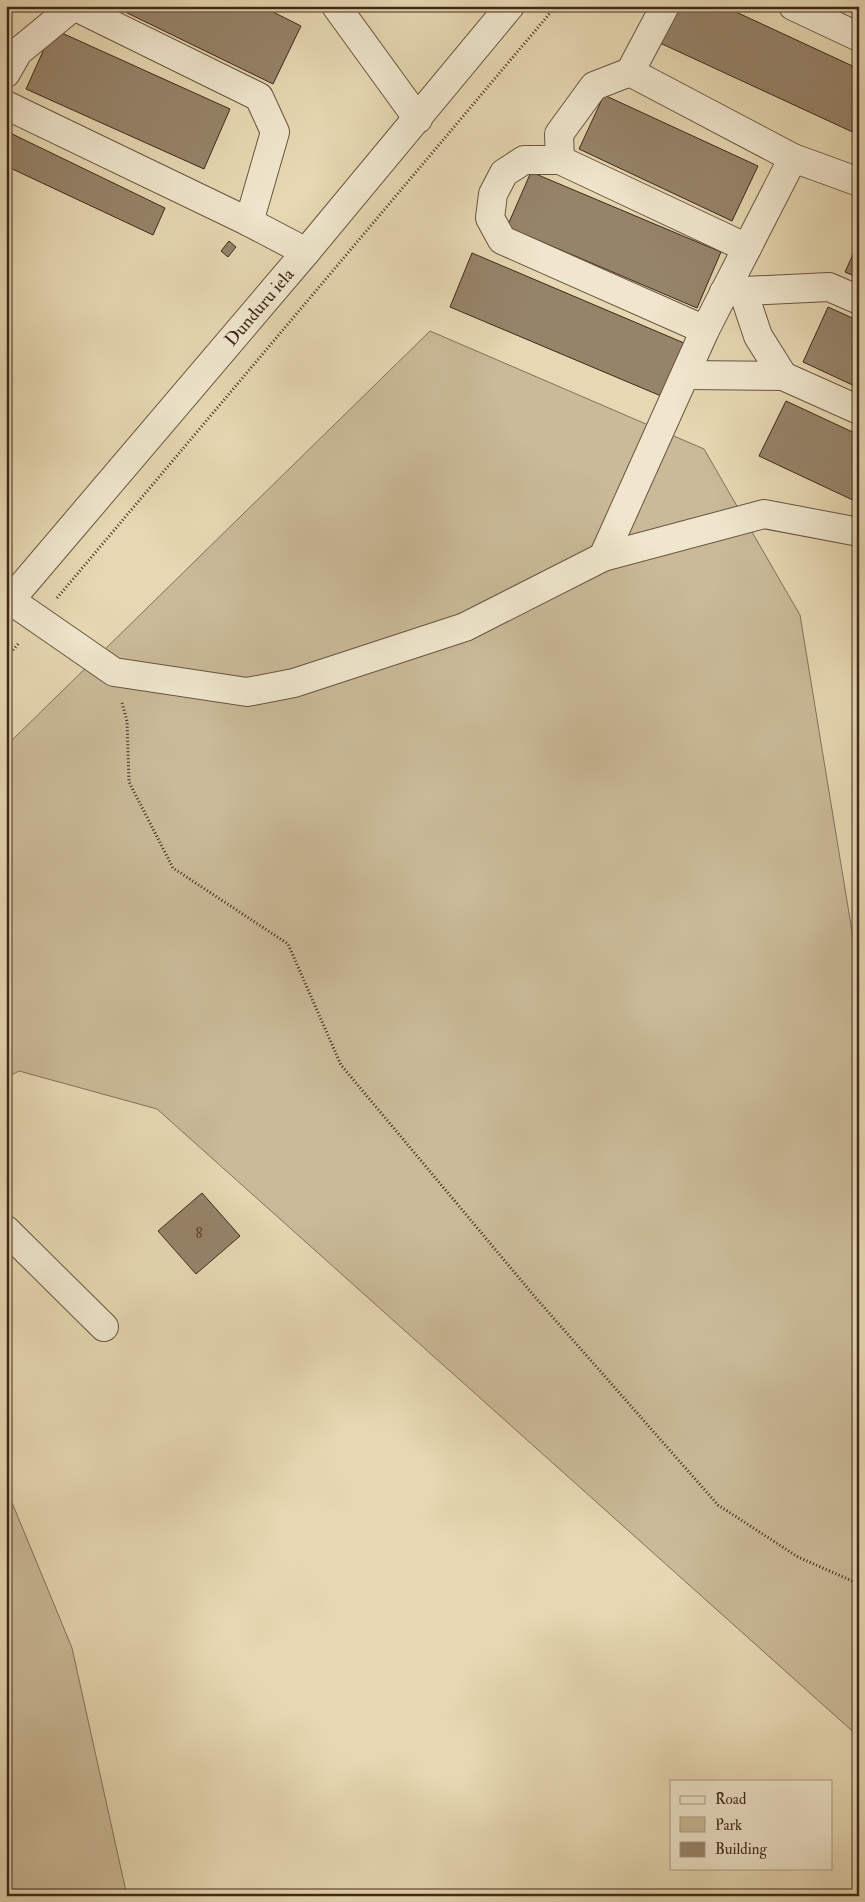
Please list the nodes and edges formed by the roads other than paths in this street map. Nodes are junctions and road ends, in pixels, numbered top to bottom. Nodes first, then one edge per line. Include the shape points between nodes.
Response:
1 (74, 6) edge
2 (336, 6) edge
3 (510, 6) edge
4 (665, 6) edge
5 (793, 6) edge
6 (859, 37) edge
7 (630, 72) junction
8 (6, 73) edge
9 (6, 105) edge
10 (418, 118) junction
11 (793, 158) junction
12 (560, 160) junction
13 (859, 182) edge
14 (249, 222) junction
15 (747, 248) junction
16 (306, 252) junction
17 (734, 292) junction
18 (859, 300) edge
19 (705, 330) junction
20 (686, 375) junction
21 (783, 376) junction
22 (859, 410) edge
23 (859, 532) edge
24 (603, 557) junction
25 (8, 602) edge
26 (6, 1230) edge
27 (104, 1327) dead end

1 - 8 street via 18,52
1 - 14 street via 259,97 275,132
2 - 10 street
3 - 10 street, Dunduru iela
4 - 7 street
5 - 6 street
7 - 11 street
7 - 12 street via 594,86 559,134
9 - 14 street
10 - 16 street, Dunduru iela
11 - 13 street
11 - 15 street
12 - 15 street
12 - 19 street via 524,160 504,173 493,194 490,218 502,240
14 - 16 street
15 - 17 street
16 - 25 street, Dunduru iela
17 - 18 street via 829,287
17 - 19 street
17 - 21 street
19 - 20 street
20 - 21 street
20 - 24 street
21 - 22 street
23 - 24 street via 764,514
24 - 25 street via 465,627 294,683 247,692 114,672
26 - 27 street

